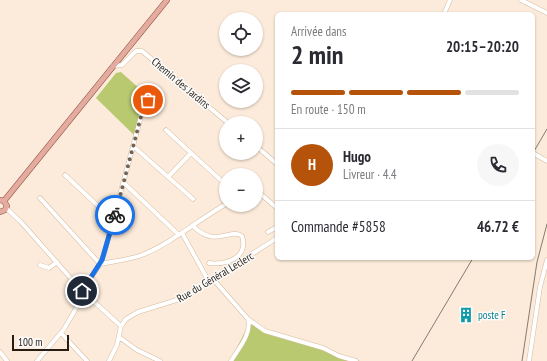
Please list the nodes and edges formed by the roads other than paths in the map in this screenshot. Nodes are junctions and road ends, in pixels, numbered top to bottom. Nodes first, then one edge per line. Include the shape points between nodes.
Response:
1 (167, 0) edge
2 (450, 0) edge
3 (521, 0) edge
4 (445, 12) edge
5 (547, 13) edge
6 (113, 66) junction
7 (148, 100) dead end
8 (220, 116) edge
9 (166, 130) dead end
10 (134, 146) junction
11 (263, 152) edge
12 (191, 153) junction
13 (535, 154) edge
14 (547, 161) edge
15 (275, 162) edge
16 (65, 174) dead end
17 (168, 177) junction
18 (219, 179) edge
19 (124, 183) junction
20 (263, 196) edge
21 (40, 198) dead end
22 (193, 199) dead end
23 (2, 200) edge
24 (275, 206) edge
25 (6, 208) junction
26 (219, 208) edge
27 (0, 212) edge
28 (113, 220) junction
29 (193, 226) junction
30 (275, 228) edge
31 (268, 232) dead end
32 (181, 234) junction
33 (275, 239) edge
34 (547, 260) edge
35 (57, 262) junction
36 (209, 263) dead end
37 (100, 264) junction
38 (40, 265) dead end
39 (211, 280) junction
40 (84, 292) junction
41 (248, 319) junction
42 (121, 326) junction
43 (61, 333) junction
44 (120, 337) junction
45 (0, 352) edge
46 (8, 361) edge
47 (37, 361) edge
48 (87, 361) edge
49 (109, 361) edge
50 (160, 361) edge
51 (231, 361) edge
52 (356, 361) edge
53 (530, 361) edge

1 - 6 main road
2 - 4 street
3 - 5 street
6 - 8 street, Chemin des Jardins via 122,65 136,51 142,51
6 - 23 main road
7 - 10 street via 143,109
9 - 12 street
10 - 17 street
10 - 19 street
11 - 15 street
12 - 17 street
12 - 18 street
13 - 14 street, bridge
16 - 28 street
17 - 22 street
19 - 28 street
19 - 32 street
20 - 24 street
21 - 37 street
23 - 25 main road
25 - 27 main road
25 - 35 street
26 - 29 street
28 - 37 street
29 - 32 street
29 - 36 street via 209,236 220,237 236,233 242,238 241,251 235,259 224,264
30 - 31 street
32 - 37 street via 143,255
32 - 39 street
33 - 39 street, Rue du Général Leclerc
34 - 53 street via 540,287
35 - 38 street via 49,268
35 - 40 street
37 - 40 street
39 - 41 street
39 - 42 street, Rue du Général Leclerc via 180,300 134,314
40 - 42 street
40 - 43 street
41 - 51 street via 247,332
41 - 52 street via 265,331 323,348
42 - 44 street
43 - 47 street
43 - 48 street
44 - 49 street
44 - 50 street via 137,350
45 - 46 street

